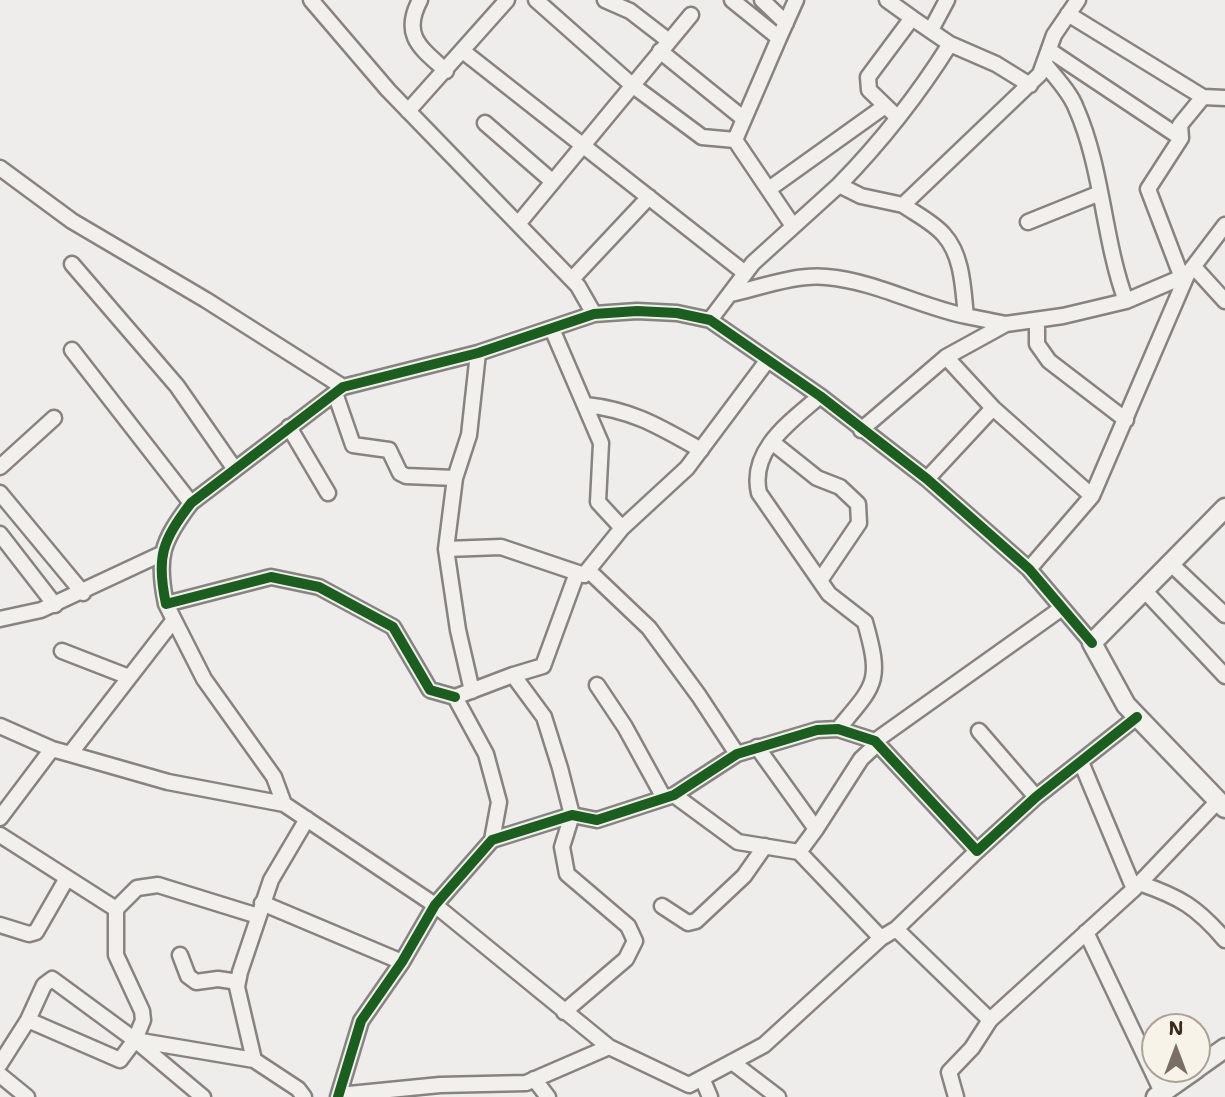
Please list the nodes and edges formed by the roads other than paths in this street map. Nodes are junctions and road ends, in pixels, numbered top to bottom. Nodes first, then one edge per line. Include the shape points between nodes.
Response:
1 (311, 0) edge
2 (420, 0) edge
3 (507, 0) edge
4 (536, 0) edge
5 (605, 0) edge
6 (732, 0) edge
7 (762, 0) edge
8 (796, 0) edge
9 (887, 0) edge
10 (947, 0) edge
11 (1078, 0) edge
12 (1068, 14) junction
13 (691, 15) dead end
14 (912, 18) junction
15 (786, 23) junction
16 (931, 30) junction
17 (779, 37) junction
18 (950, 44) junction
19 (664, 46) junction
20 (464, 52) junction
21 (1047, 57) junction
22 (446, 71) junction
23 (632, 85) junction
24 (1030, 85) junction
25 (1203, 97) junction
26 (1225, 98) edge
27 (885, 106) junction
28 (408, 111) junction
29 (898, 118) junction
30 (744, 119) junction
31 (485, 123) dead end
32 (1181, 138) junction
33 (735, 140) junction
34 (583, 145) junction
35 (0, 168) edge
36 (553, 182) junction
37 (839, 185) junction
38 (769, 190) junction
39 (1100, 193) junction
40 (649, 197) junction
41 (903, 205) junction
42 (1028, 222) dead end
43 (518, 224) junction
44 (793, 226) junction
45 (1223, 230) edge
46 (72, 264) dead end
47 (745, 273) junction
48 (1188, 274) junction
49 (572, 279) junction
50 (731, 294) junction
51 (1126, 301) junction
52 (1225, 302) edge
53 (594, 314) junction
54 (966, 316) junction
55 (710, 320) junction
56 (1037, 320) junction
57 (1006, 324) junction
58 (552, 329) junction
59 (72, 350) dead end
60 (478, 353) junction
61 (946, 357) junction
62 (767, 361) junction
63 (339, 390) junction
64 (820, 396) junction
65 (586, 405) junction
66 (993, 408) junction
67 (54, 418) dead end
68 (1126, 420) junction
69 (289, 427) junction
70 (861, 429) junction
71 (772, 442) junction
72 (701, 450) junction
73 (0, 467) edge
74 (234, 468) junction
75 (455, 478) junction
76 (927, 479) junction
77 (0, 493) edge
78 (328, 493) dead end
79 (1092, 496) junction
80 (191, 503) junction
81 (1225, 508) edge
82 (622, 528) junction
83 (0, 534) edge
84 (446, 549) junction
85 (161, 554) junction
86 (1170, 563) junction
87 (1029, 569) junction
88 (583, 572) junction
89 (821, 579) junction
90 (1144, 590) junction
91 (83, 593) junction
92 (166, 604) junction
93 (55, 605) junction
94 (1062, 608) junction
95 (3, 614) edge
96 (1225, 615) edge
97 (173, 621) junction
98 (1092, 643) junction
99 (62, 651) dead end
100 (513, 676) junction
101 (1225, 676) edge
102 (130, 677) junction
103 (597, 685) dead end
104 (472, 691) junction
105 (455, 697) junction
106 (1137, 717) junction
107 (0, 726) edge
108 (838, 729) junction
109 (979, 731) dead end
110 (876, 743) junction
111 (757, 747) junction
112 (52, 749) junction
113 (70, 754) junction
114 (737, 754) junction
115 (1081, 762) junction
116 (669, 797) junction
117 (1036, 797) junction
118 (284, 804) junction
119 (1221, 804) edge
120 (572, 816) junction
121 (0, 818) edge
122 (307, 819) junction
123 (816, 829) junction
124 (0, 835) edge
125 (492, 839) junction
126 (765, 846) junction
127 (799, 852) junction
128 (977, 852) junction
129 (67, 878) junction
130 (1137, 886) junction
131 (435, 905) junction
132 (662, 906) dead end
133 (116, 909) junction
134 (260, 909) junction
135 (0, 925) edge
136 (896, 929) junction
137 (1086, 932) junction
138 (881, 938) junction
139 (1225, 940) edge
140 (180, 955) dead end
141 (402, 962) junction
142 (238, 982) junction
143 (565, 1012) junction
144 (28, 1020) junction
145 (990, 1020) junction
146 (135, 1040) junction
147 (609, 1047) junction
148 (254, 1060) junction
149 (732, 1062) junction
150 (0, 1064) edge
151 (0, 1075) edge
152 (702, 1078) junction
153 (534, 1079) junction
154 (1176, 1083) edge
155 (485, 1084) junction
156 (1159, 1095) edge
157 (338, 1096) edge
158 (27, 1097) edge
159 (204, 1097) edge
160 (304, 1097) edge
161 (472, 1097) edge
162 (548, 1097) edge
163 (710, 1097) edge
164 (778, 1097) edge
165 (956, 1097) edge

1 - 28 street
2 - 22 street via 411,22 413,35
3 - 20 street
4 - 23 street
5 - 19 street via 630,11
6 - 17 street
7 - 15 street
8 - 15 street
9 - 14 street
10 - 16 street
11 - 12 street
12 - 21 street
12 - 25 street
13 - 19 street
14 - 16 street
14 - 27 street via 868,77 869,90
15 - 17 street
16 - 18 street
17 - 30 street
18 - 24 street
18 - 29 street
19 - 23 street
19 - 30 street
20 - 22 street
20 - 34 street
21 - 24 street
21 - 32 street
21 - 39 street via 1076,106
22 - 28 street
23 - 33 street via 702,137
23 - 34 street
24 - 41 street
25 - 26 street
25 - 32 street via 1180,125
27 - 29 street
27 - 38 street
28 - 43 street
29 - 37 street
30 - 33 street
31 - 36 street
32 - 48 street via 1148,189
33 - 38 street
34 - 36 street
34 - 40 street
35 - 63 street via 72,222 206,300
36 - 43 street
37 - 41 street via 861,196
37 - 44 street
38 - 44 street
39 - 42 street
39 - 51 street via 1113,267
40 - 47 street
40 - 49 street
41 - 54 street via 944,235 953,249
43 - 49 street
44 - 47 street
45 - 48 street
46 - 74 street via 177,386
47 - 50 street
48 - 51 street
48 - 52 street
48 - 68 street
49 - 53 street
50 - 54 street via 823,276 851,280
50 - 55 street
51 - 56 street
53 - 55 street via 637,311
53 - 58 street
54 - 57 street
55 - 62 street
56 - 57 street
56 - 68 street via 1037,344 1049,361
57 - 61 street
58 - 60 street
58 - 65 street
59 - 80 street
60 - 63 street
60 - 75 street via 469,435
61 - 66 street
61 - 70 street
62 - 64 street
62 - 72 street
63 - 69 street
63 - 75 street via 353,445 388,450 400,474 406,476
64 - 70 street
64 - 71 street
65 - 72 street via 642,417
65 - 82 street via 601,443 598,502
66 - 76 street
66 - 79 street
67 - 73 street
68 - 79 street
69 - 74 street
69 - 78 street
70 - 76 street
71 - 89 street via 758,463 759,493
71 - 89 street via 817,478 840,486 858,504 859,523
72 - 82 street
74 - 80 street
75 - 84 street
76 - 87 street
77 - 91 street
79 - 87 street
80 - 85 street via 172,528
81 - 86 street
82 - 88 street
83 - 93 street
84 - 88 street via 501,547
84 - 104 street
85 - 91 street
85 - 92 street
86 - 90 street
86 - 96 street
87 - 94 street
88 - 100 street via 543,666
88 - 114 street via 649,628
89 - 108 street via 829,594 865,622 874,668 871,690
90 - 98 street
90 - 101 street
91 - 93 street
92 - 97 street
92 - 105 street via 271,577 319,587 393,627 430,690
93 - 95 street
94 - 98 street
94 - 110 street
97 - 102 street
97 - 118 street via 204,679 274,777
98 - 106 street
99 - 102 street
100 - 104 street
100 - 120 street via 544,717
102 - 113 street
103 - 116 street
104 - 105 street
105 - 125 street via 486,754 499,802
106 - 115 street
106 - 119 street
107 - 112 street
108 - 110 street
108 - 111 street via 817,730
109 - 117 street
110 - 123 street
110 - 128 street
111 - 114 street
111 - 123 street
112 - 113 street
112 - 121 street
113 - 118 street via 169,782
114 - 116 street
115 - 117 street
115 - 130 street
116 - 120 street via 597,820
116 - 126 street via 738,842
117 - 128 street
118 - 122 street
119 - 130 street
120 - 125 street
120 - 143 street via 562,847 566,874 628,926 635,941 626,959
122 - 131 street
122 - 134 street via 284,854
123 - 127 street
124 - 129 street
125 - 131 street
126 - 127 street
126 - 132 street via 744,876 696,921 688,923
127 - 138 street
128 - 136 street
129 - 133 street
129 - 135 street via 36,932
130 - 137 street
130 - 139 street via 1186,902 1202,912
131 - 141 street
131 - 143 street
133 - 134 street via 137,888 158,885
133 - 146 street via 116,955 142,1011
134 - 141 street
134 - 142 street
136 - 138 street
136 - 145 street
137 - 145 street
137 - 156 street
138 - 149 street via 764,1045
140 - 142 street via 188,976 196,982
141 - 157 street via 361,1021
142 - 148 street
143 - 147 street
144 - 146 street via 120,1060
144 - 146 street via 44,985 52,979
144 - 150 street
145 - 165 street via 949,1072
146 - 148 street
146 - 159 street
147 - 152 street via 689,1085
147 - 153 street
148 - 160 street
149 - 152 street
149 - 164 street
151 - 158 street
152 - 163 street
153 - 155 street
153 - 162 street
154 - 156 street
155 - 157 street
155 - 161 street

